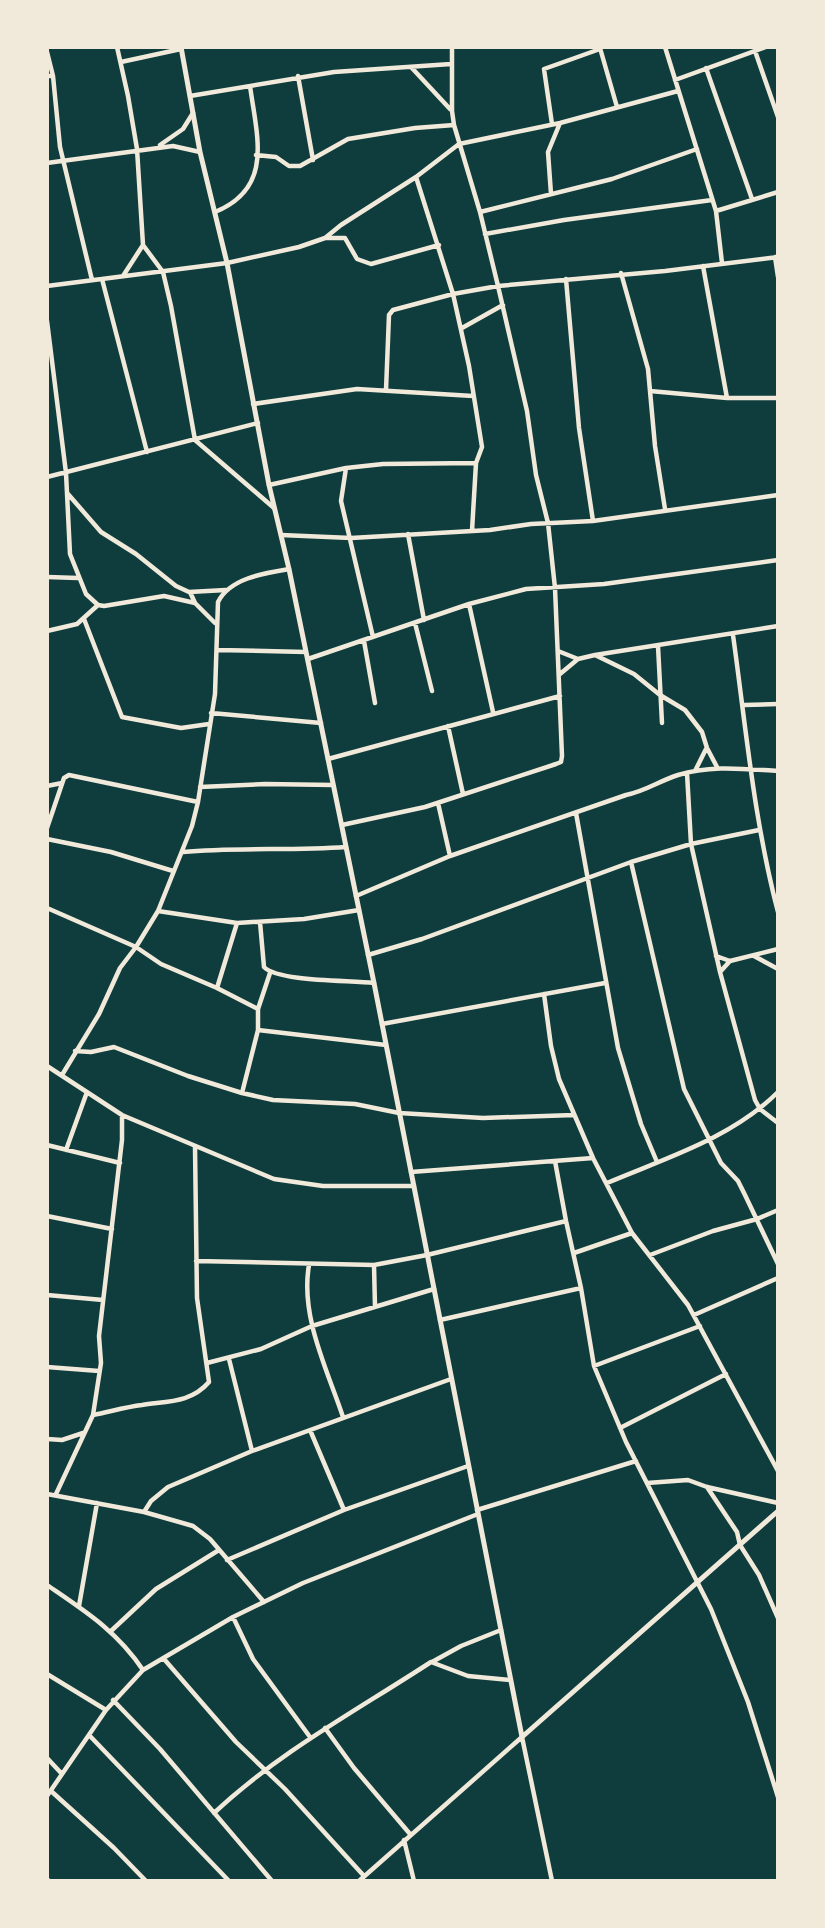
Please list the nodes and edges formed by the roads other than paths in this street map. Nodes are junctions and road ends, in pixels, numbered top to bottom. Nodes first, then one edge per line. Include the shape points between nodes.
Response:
1 (117, 47) edge
2 (452, 47) edge
3 (664, 47) edge
4 (766, 47) edge
5 (181, 48) edge
6 (600, 48) edge
7 (755, 51) junction
8 (47, 52) edge
9 (121, 62) junction
10 (451, 64) junction
11 (411, 67) junction
12 (706, 68) junction
13 (50, 76) edge
14 (298, 76) junction
15 (675, 79) junction
16 (250, 86) junction
17 (678, 91) junction
18 (190, 96) junction
19 (617, 107) junction
20 (452, 111) junction
21 (193, 112) junction
22 (778, 117) edge
23 (560, 122) junction
24 (552, 124) junction
25 (454, 125) junction
26 (458, 144) junction
27 (156, 147) junction
28 (137, 149) junction
29 (696, 149) junction
30 (200, 152) junction
31 (256, 155) junction
32 (313, 160) junction
33 (63, 161) junction
34 (47, 163) edge
35 (416, 177) junction
36 (778, 192) edge
37 (551, 194) junction
38 (752, 199) junction
39 (712, 200) junction
40 (716, 211) junction
41 (215, 212) junction
42 (480, 212) junction
43 (485, 234) junction
44 (325, 238) junction
45 (143, 245) junction
46 (439, 245) junction
47 (776, 257) edge
48 (227, 263) junction
49 (722, 263) junction
50 (703, 266) junction
51 (163, 272) junction
52 (621, 274) junction
53 (122, 276) junction
54 (778, 277) edge
55 (566, 278) junction
56 (102, 279) junction
57 (92, 280) junction
58 (47, 286) edge
59 (498, 286) junction
60 (453, 294) junction
61 (503, 305) junction
62 (47, 321) edge
63 (462, 328) junction
64 (50, 359) edge
65 (386, 390) junction
66 (650, 391) junction
67 (473, 396) junction
68 (727, 398) junction
69 (778, 398) edge
70 (253, 404) junction
71 (258, 423) junction
72 (195, 440) junction
73 (147, 452) junction
74 (476, 463) junction
75 (346, 468) junction
76 (66, 473) junction
77 (47, 477) edge
78 (269, 485) junction
79 (68, 493) junction
80 (778, 495) edge
81 (274, 508) junction
82 (665, 509) junction
83 (593, 521) junction
84 (548, 523) junction
85 (472, 531) junction
86 (408, 534) junction
87 (281, 535) junction
88 (351, 538) junction
89 (778, 560) edge
90 (289, 569) junction
91 (47, 577) edge
92 (78, 578) junction
93 (555, 588) junction
94 (226, 590) junction
95 (189, 592) junction
96 (195, 603) junction
97 (469, 604) junction
98 (98, 605) junction
99 (84, 619) junction
100 (424, 620) junction
101 (415, 623) junction
102 (76, 624) junction
103 (216, 624) junction
104 (778, 626) edge
105 (47, 631) edge
106 (88, 633) junction
107 (733, 635) junction
108 (373, 636) junction
109 (363, 641) junction
110 (658, 646) junction
111 (218, 650) junction
112 (558, 651) junction
113 (307, 655) junction
114 (595, 655) junction
115 (578, 659) junction
116 (559, 674) junction
117 (432, 691) dead end
118 (660, 695) junction
119 (560, 696) junction
120 (375, 704) dead end
121 (778, 704) edge
122 (743, 705) junction
123 (494, 712) junction
124 (211, 713) junction
125 (321, 723) junction
126 (662, 723) dead end
127 (209, 724) junction
128 (448, 726) junction
129 (707, 748) junction
130 (328, 759) junction
131 (717, 767) junction
132 (749, 769) junction
133 (695, 771) junction
134 (778, 771) edge
135 (687, 773) junction
136 (62, 783) junction
137 (333, 785) junction
138 (47, 786) edge
139 (200, 788) junction
140 (463, 794) junction
141 (198, 802) junction
142 (438, 803) junction
143 (576, 813) junction
144 (342, 825) junction
145 (47, 828) edge
146 (759, 830) junction
147 (47, 839) edge
148 (691, 844) junction
149 (346, 847) junction
150 (182, 852) junction
151 (450, 856) junction
152 (631, 862) junction
153 (173, 871) junction
154 (589, 877) junction
155 (356, 896) junction
156 (47, 908) edge
157 (359, 910) junction
158 (158, 911) junction
159 (778, 912) edge
160 (260, 922) junction
161 (237, 923) junction
162 (136, 947) junction
163 (778, 949) edge
164 (368, 955) junction
165 (716, 956) junction
166 (754, 956) junction
167 (730, 961) junction
168 (778, 969) edge
169 (720, 972) junction
170 (270, 973) junction
171 (605, 982) junction
172 (374, 983) junction
173 (217, 988) junction
174 (544, 994) junction
175 (258, 1009) junction
176 (382, 1024) junction
177 (258, 1030) junction
178 (386, 1045) junction
179 (75, 1051) junction
180 (47, 1066) edge
181 (62, 1075) junction
182 (87, 1092) junction
183 (778, 1092) edge
184 (242, 1093) junction
185 (760, 1109) junction
186 (399, 1113) junction
187 (122, 1115) junction
188 (574, 1115) junction
189 (778, 1123) edge
190 (709, 1139) junction
191 (47, 1145) edge
192 (195, 1146) junction
193 (66, 1150) junction
194 (593, 1158) junction
195 (555, 1161) junction
196 (657, 1162) junction
197 (120, 1163) junction
198 (411, 1172) junction
199 (607, 1183) junction
200 (414, 1186) junction
201 (778, 1210) edge
202 (47, 1216) edge
203 (757, 1219) junction
204 (566, 1221) junction
205 (112, 1229) junction
206 (632, 1233) junction
207 (573, 1253) junction
208 (427, 1255) junction
209 (650, 1255) junction
210 (196, 1261) junction
211 (778, 1264) edge
212 (309, 1265) junction
213 (374, 1265) junction
214 (778, 1278) edge
215 (581, 1288) junction
216 (434, 1289) junction
217 (47, 1295) edge
218 (103, 1300) junction
219 (375, 1307) junction
220 (694, 1315) junction
221 (440, 1321) junction
222 (312, 1326) junction
223 (700, 1326) junction
224 (229, 1359) junction
225 (207, 1363) junction
226 (594, 1366) junction
227 (47, 1367) edge
228 (99, 1371) junction
229 (726, 1374) junction
230 (452, 1379) junction
231 (93, 1415) junction
232 (343, 1417) junction
233 (620, 1428) junction
234 (310, 1430) junction
235 (84, 1433) junction
236 (47, 1439) edge
237 (252, 1451) junction
238 (636, 1461) junction
239 (468, 1466) junction
240 (778, 1471) edge
241 (648, 1483) junction
242 (707, 1487) junction
243 (47, 1494) edge
244 (56, 1494) junction
245 (97, 1503) junction
246 (778, 1503) edge
247 (344, 1510) junction
248 (778, 1511) edge
249 (144, 1512) junction
250 (477, 1512) junction
251 (740, 1545) junction
252 (219, 1550) junction
253 (227, 1560) junction
254 (697, 1582) junction
255 (47, 1585) edge
256 (264, 1602) junction
257 (79, 1606) junction
258 (233, 1616) junction
259 (778, 1618) edge
260 (500, 1630) junction
261 (111, 1631) junction
262 (164, 1659) junction
263 (431, 1662) junction
264 (143, 1670) junction
265 (47, 1674) edge
266 (510, 1680) junction
267 (113, 1700) junction
268 (106, 1710) junction
269 (326, 1728) junction
270 (89, 1735) junction
271 (310, 1737) junction
272 (522, 1737) junction
273 (47, 1758) edge
274 (264, 1769) junction
275 (62, 1774) junction
276 (49, 1793) edge
277 (778, 1797) edge
278 (214, 1813) junction
279 (410, 1834) junction
280 (404, 1839) junction
281 (365, 1876) junction
282 (146, 1881) edge
283 (229, 1881) edge
284 (272, 1881) edge
285 (359, 1881) edge
286 (414, 1881) edge
287 (552, 1881) edge

1 - 9 street
2 - 10 street
3 - 15 street
4 - 7 street
5 - 9 street
5 - 18 street
6 - 19 street
6 - 24 street via 544,69
7 - 12 street
7 - 22 street
8 - 13 street
9 - 28 street
10 - 11 street
10 - 20 street
11 - 14 street
11 - 20 street
12 - 15 street
12 - 38 street
13 - 33 street
14 - 16 street
14 - 32 street
15 - 17 street
16 - 18 street
16 - 31 street
17 - 19 street
17 - 29 street
18 - 21 street
19 - 23 street
20 - 25 street
21 - 27 street via 183,129
21 - 30 street
23 - 24 street
23 - 37 street via 548,152
24 - 26 street
25 - 26 street
25 - 32 street via 348,139
26 - 35 street
26 - 42 street
27 - 28 street
27 - 30 street
28 - 33 street
28 - 45 street
29 - 37 street via 612,179
29 - 39 street
30 - 41 street
31 - 32 street via 280,158 294,167
31 - 41 street via 254,181 231,205
33 - 34 street
33 - 57 street
35 - 44 street
35 - 46 street
36 - 38 street
37 - 42 street
38 - 40 street
39 - 40 street
39 - 43 street
40 - 49 street
41 - 48 street
42 - 43 street
43 - 59 street
44 - 46 street via 345,239 357,259 371,264
44 - 48 street
45 - 51 street
45 - 53 street
46 - 60 street
47 - 49 street
47 - 54 street
48 - 51 street
48 - 70 street
49 - 50 street
50 - 52 street
50 - 68 street
51 - 53 street
51 - 72 street
52 - 55 street
52 - 66 street via 643,348
53 - 56 street
55 - 59 street
55 - 83 street via 579,428
56 - 57 street
56 - 73 street
57 - 58 street
59 - 60 street
59 - 61 street
60 - 63 street
60 - 65 street via 389,312
61 - 63 street
61 - 84 street
62 - 64 street
63 - 67 street
64 - 76 street
65 - 67 street
65 - 70 street
66 - 68 street
66 - 82 street
67 - 74 street via 482,447
68 - 69 street
70 - 71 street
71 - 72 street
71 - 78 street
72 - 73 street
72 - 81 street
73 - 76 street
74 - 75 street
74 - 85 street
75 - 78 street
75 - 88 street via 341,496
76 - 77 street
76 - 79 street
78 - 81 street
79 - 92 street via 70,554
79 - 95 street via 101,532
80 - 82 street
81 - 87 street
82 - 83 street
83 - 84 street
84 - 85 street
84 - 93 street
85 - 86 street
86 - 88 street
86 - 100 street
87 - 88 street
87 - 90 street
88 - 108 street
89 - 93 street
90 - 94 street via 256,576
90 - 113 street
91 - 92 street
92 - 98 street
93 - 97 street via 526,589
93 - 112 street
94 - 95 street
94 - 103 street via 218,602
95 - 96 street
96 - 98 street via 164,596
96 - 103 street
97 - 100 street
97 - 123 street
98 - 99 street
99 - 102 street
99 - 106 street
100 - 101 street
101 - 108 street
101 - 117 street
102 - 105 street
102 - 106 street
103 - 111 street
104 - 107 street
106 - 127 street via 119,714 125,719 181,728
107 - 110 street
107 - 122 street
108 - 109 street
109 - 113 street
109 - 120 street
110 - 114 street
110 - 118 street
111 - 113 street
111 - 124 street
112 - 115 street
112 - 116 street
113 - 125 street
114 - 115 street
114 - 118 street via 634,674
115 - 116 street
116 - 119 street
118 - 126 street
118 - 129 street via 697,723
119 - 123 street
119 - 140 street via 561,762
121 - 122 street
122 - 132 street
123 - 128 street
124 - 125 street
124 - 127 street
125 - 130 street
127 - 139 street
128 - 130 street
128 - 140 street
129 - 131 street
129 - 133 street
130 - 137 street
131 - 132 street
131 - 133 street
132 - 134 street
132 - 146 street
133 - 135 street
135 - 143 street
135 - 148 street
136 - 138 street
136 - 141 street via 69,775
136 - 145 street
137 - 139 street
137 - 144 street
139 - 141 street
140 - 142 street
141 - 150 street
142 - 144 street
142 - 151 street
143 - 151 street
143 - 154 street
144 - 149 street
146 - 148 street
146 - 159 street
147 - 153 street
148 - 152 street
148 - 165 street
149 - 150 street
149 - 155 street
150 - 153 street
151 - 155 street
152 - 154 street
152 - 190 street via 681,1080
153 - 158 street
154 - 164 street
154 - 171 street
155 - 157 street
156 - 162 street
157 - 160 street
157 - 164 street
158 - 161 street
158 - 162 street
160 - 161 street
160 - 170 street via 264,967
161 - 173 street
162 - 173 street via 161,964
162 - 179 street
163 - 166 street
164 - 172 street
165 - 167 street
165 - 169 street
166 - 167 street
166 - 168 street
167 - 169 street
169 - 185 street
170 - 172 street
170 - 175 street
171 - 174 street
171 - 196 street via 627,1082
172 - 176 street
173 - 175 street
174 - 176 street
174 - 188 street via 559,1079
175 - 177 street
176 - 178 street
177 - 178 street
177 - 184 street
178 - 186 street
179 - 181 street
179 - 184 street via 114,1048
180 - 181 street
181 - 182 street
182 - 187 street
182 - 193 street
183 - 185 street
184 - 186 street
185 - 189 street
185 - 190 street
186 - 188 street via 483,1118
186 - 198 street
187 - 192 street
187 - 197 street
188 - 194 street
190 - 196 street
190 - 203 street
191 - 193 street
192 - 200 street via 259,1174 302,1185
192 - 210 street
193 - 197 street
194 - 195 street
194 - 199 street
195 - 198 street
195 - 204 street
196 - 199 street
197 - 205 street
198 - 200 street
199 - 206 street
200 - 208 street
201 - 203 street
202 - 205 street
203 - 209 street
203 - 211 street
204 - 207 street
204 - 208 street
205 - 218 street
206 - 207 street
206 - 209 street
207 - 215 street
208 - 213 street
208 - 216 street
209 - 220 street
210 - 212 street
210 - 225 street
212 - 213 street
212 - 222 street
213 - 219 street
214 - 220 street
215 - 221 street
215 - 226 street
216 - 219 street
216 - 221 street
217 - 218 street
218 - 228 street
219 - 222 street
220 - 223 street
221 - 230 street
222 - 224 street
222 - 232 street
223 - 226 street
223 - 229 street
224 - 225 street
224 - 237 street
225 - 231 street via 209,1382 183,1400
226 - 233 street
227 - 228 street
228 - 231 street
229 - 233 street
229 - 240 street
230 - 232 street
230 - 239 street
231 - 235 street
232 - 234 street
233 - 238 street
234 - 237 street
234 - 247 street
235 - 236 street
235 - 244 street
237 - 249 street via 168,1487
238 - 241 street
238 - 250 street
239 - 247 street
239 - 250 street
241 - 242 street via 688,1480
241 - 254 street
242 - 246 street
242 - 251 street via 737,1532
243 - 244 street
244 - 245 street
245 - 249 street
245 - 257 street
247 - 253 street
248 - 251 street
249 - 252 street via 193,1526
250 - 256 street
250 - 260 street
251 - 254 street
251 - 259 street
252 - 253 street
252 - 261 street via 156,1589
253 - 256 street
254 - 272 street
254 - 277 street via 748,1702
255 - 257 street
256 - 258 street
257 - 261 street
258 - 262 street
258 - 271 street via 253,1659
260 - 263 street
260 - 266 street
261 - 264 street
262 - 264 street
262 - 274 street
263 - 266 street via 459,1674
263 - 269 street
264 - 267 street
265 - 268 street
266 - 272 street
267 - 268 street
267 - 278 street
268 - 270 street
269 - 271 street
269 - 279 street
270 - 275 street
270 - 283 street
271 - 274 street
272 - 279 street
272 - 287 street
273 - 275 street
274 - 278 street
274 - 281 street
275 - 276 street
276 - 282 street
278 - 284 street
279 - 280 street
280 - 281 street
280 - 286 street
281 - 285 street

